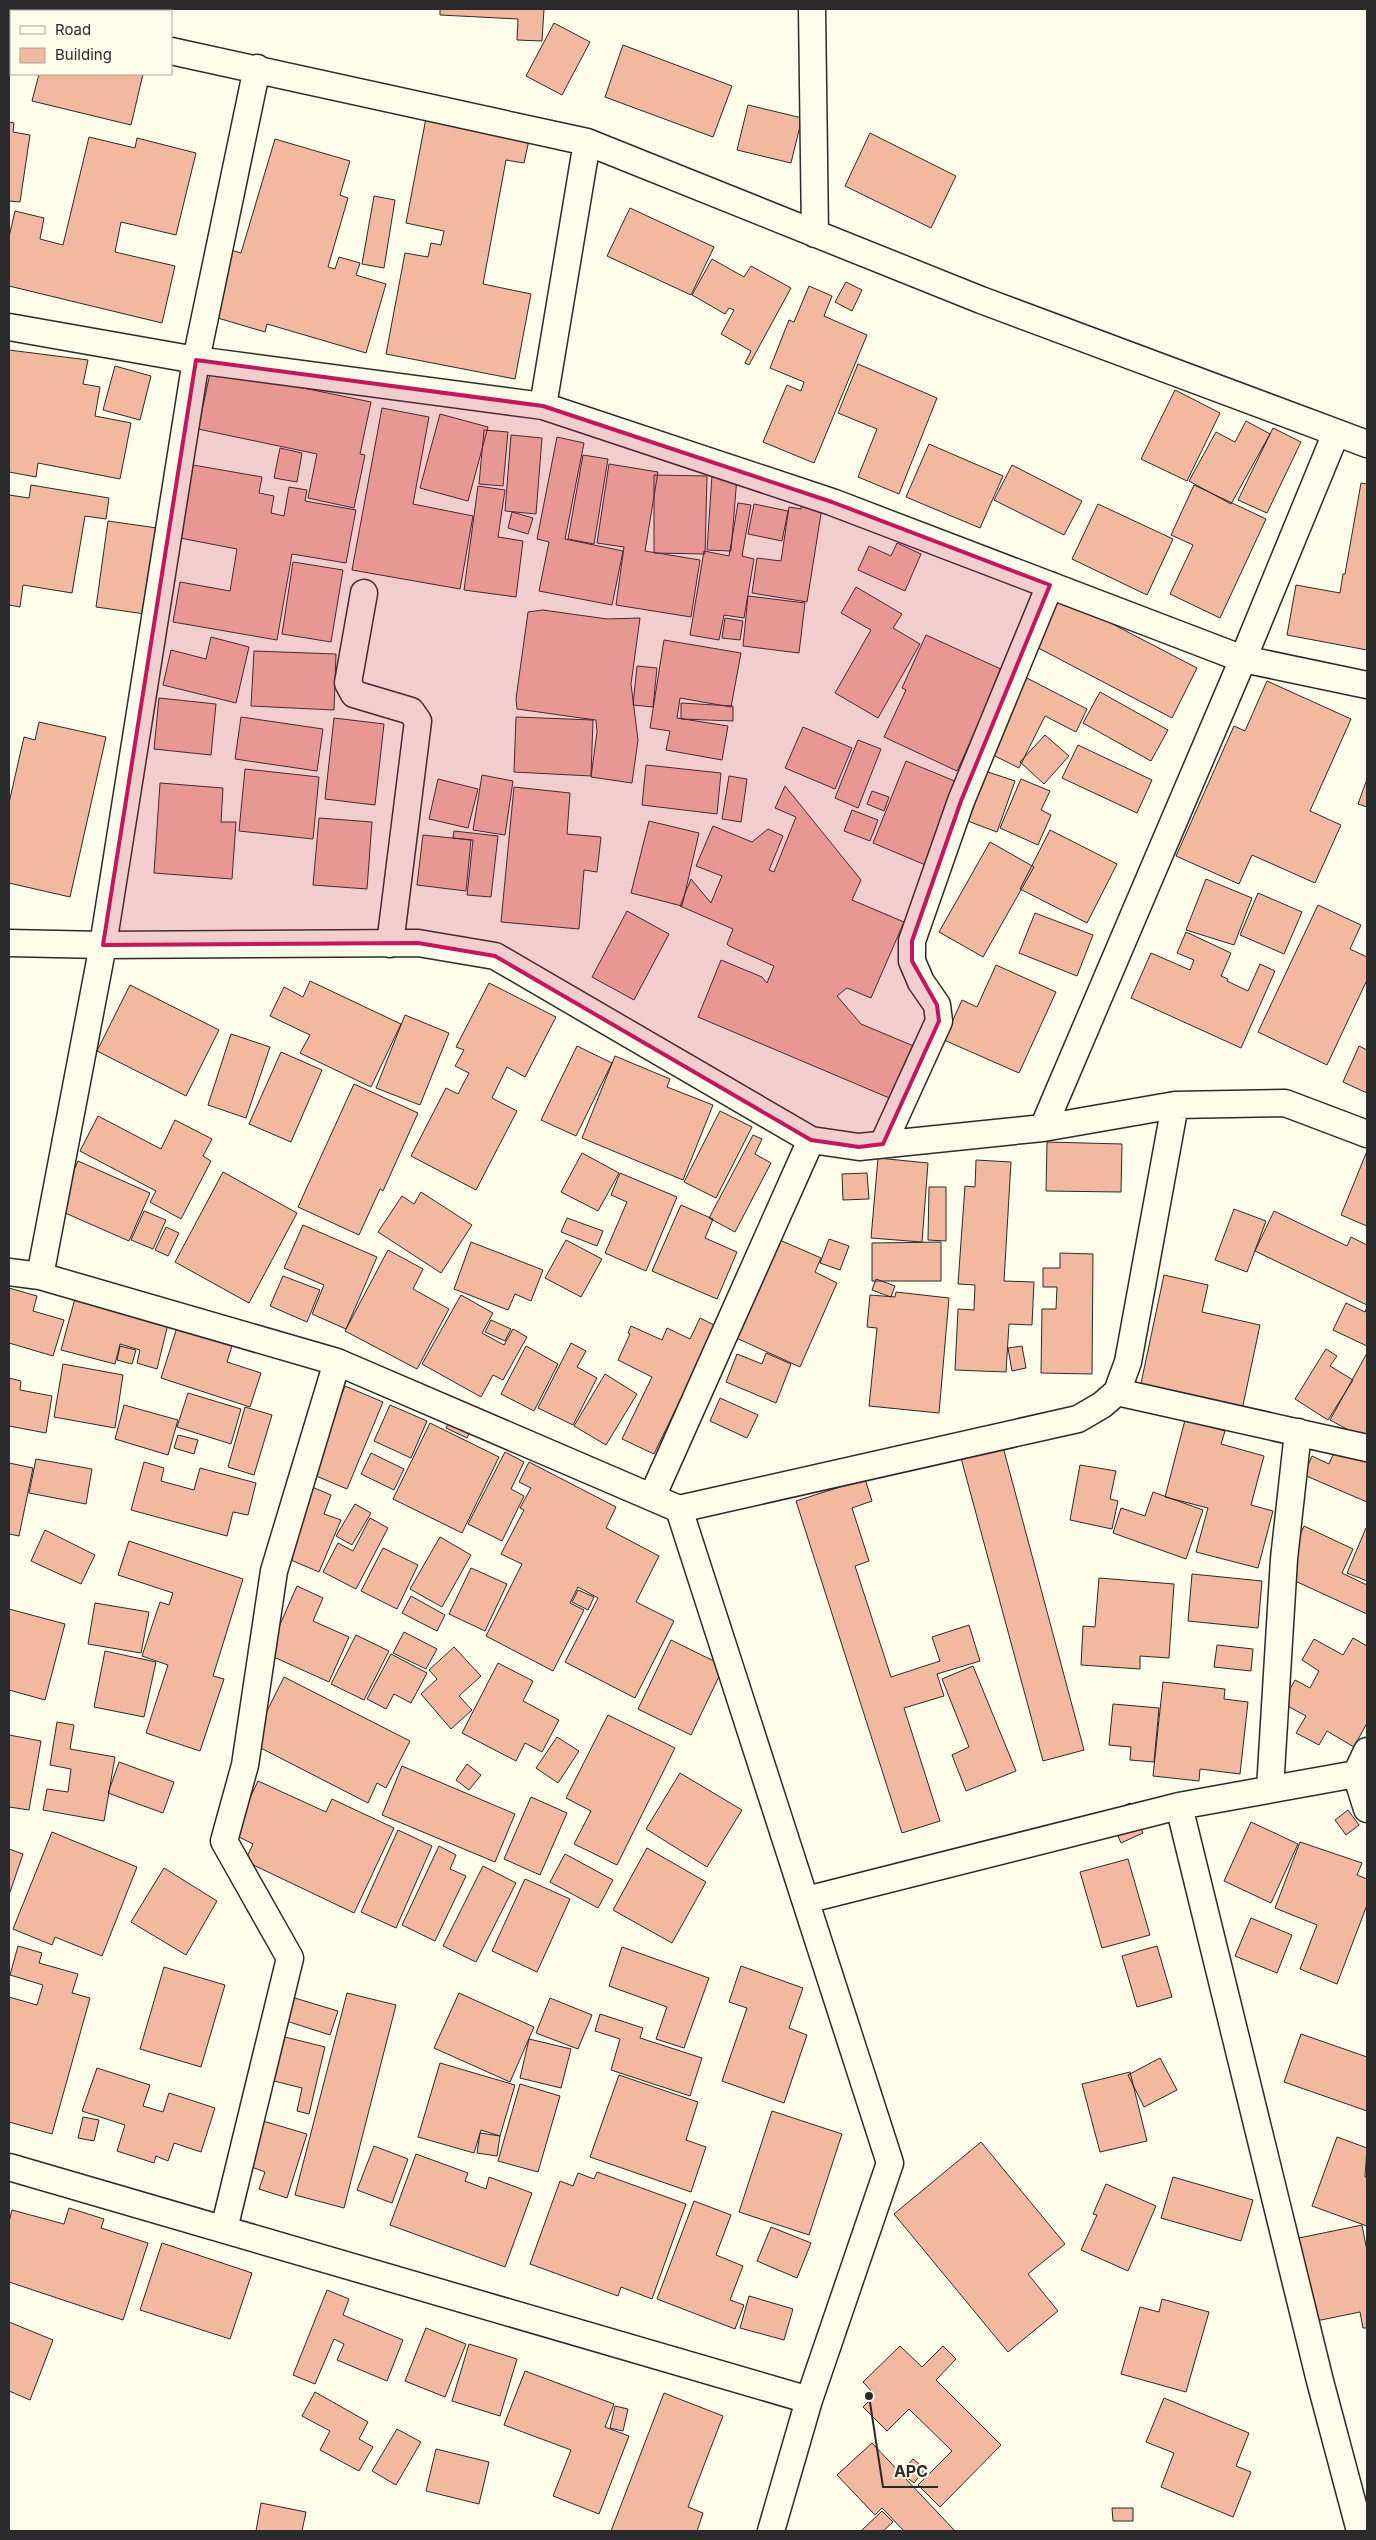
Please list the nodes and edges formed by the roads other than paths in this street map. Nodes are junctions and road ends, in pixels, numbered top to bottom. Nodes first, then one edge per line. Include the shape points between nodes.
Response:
1 (812, 9) edge
2 (172, 50) edge
3 (256, 68) junction
4 (587, 142) junction
5 (815, 234) junction
6 (9, 327) edge
7 (196, 360) junction
8 (543, 406) junction
9 (1336, 433) junction
10 (1367, 444) edge
11 (1050, 585) junction
12 (364, 593) dead end
13 (1243, 659) junction
14 (1367, 686) edge
15 (9, 943) edge
16 (390, 944) junction
17 (103, 945) junction
18 (1175, 1105) junction
19 (1043, 1128) junction
20 (1367, 1134) edge
21 (811, 1140) junction
22 (883, 1144) junction
23 (9, 1272) edge
24 (40, 1276) junction
25 (337, 1362) junction
26 (1117, 1392) junction
27 (1298, 1432) junction
28 (1367, 1448) edge
29 (652, 1497) junction
30 (679, 1508) junction
31 (1367, 1751) edge
32 (1362, 1773) edge
33 (1270, 1789) junction
34 (1179, 1806) junction
35 (1367, 1809) edge
36 (806, 1900) junction
37 (9, 2167) edge
38 (224, 2230) junction
39 (809, 2400) junction
40 (771, 2531) edge
41 (1360, 2531) edge

1 - 5 street
2 - 3 street
3 - 4 street
3 - 7 street
4 - 5 street
4 - 8 street
5 - 9 street
6 - 7 street
7 - 8 street
7 - 17 street
8 - 11 street via 832,502
9 - 10 street
9 - 13 street
11 - 13 street
11 - 22 street via 961,801 912,941 912,961 921,982 937,1005 940,1021
12 - 16 street via 348,684 354,694 411,710 418,721
13 - 14 street
13 - 19 street
15 - 17 street
16 - 17 street
16 - 21 street via 418,943 495,956
17 - 24 street
18 - 19 street
18 - 20 street via 1285,1103
18 - 26 street via 1128,1362
19 - 22 street
21 - 22 street via 859,1146
21 - 29 street
23 - 24 street
24 - 25 street
25 - 29 street
25 - 38 street via 274,1571 245,1765 224,1841 290,1958
26 - 27 street
26 - 30 street via 1078,1419
27 - 28 street
27 - 33 street via 1284,1559
29 - 30 street
30 - 36 street
31 - 32 street
32 - 33 street
32 - 35 street
33 - 34 street
34 - 36 street
34 - 41 street via 1320,2382
36 - 39 street via 890,2162
37 - 38 street
38 - 39 street
39 - 40 street

